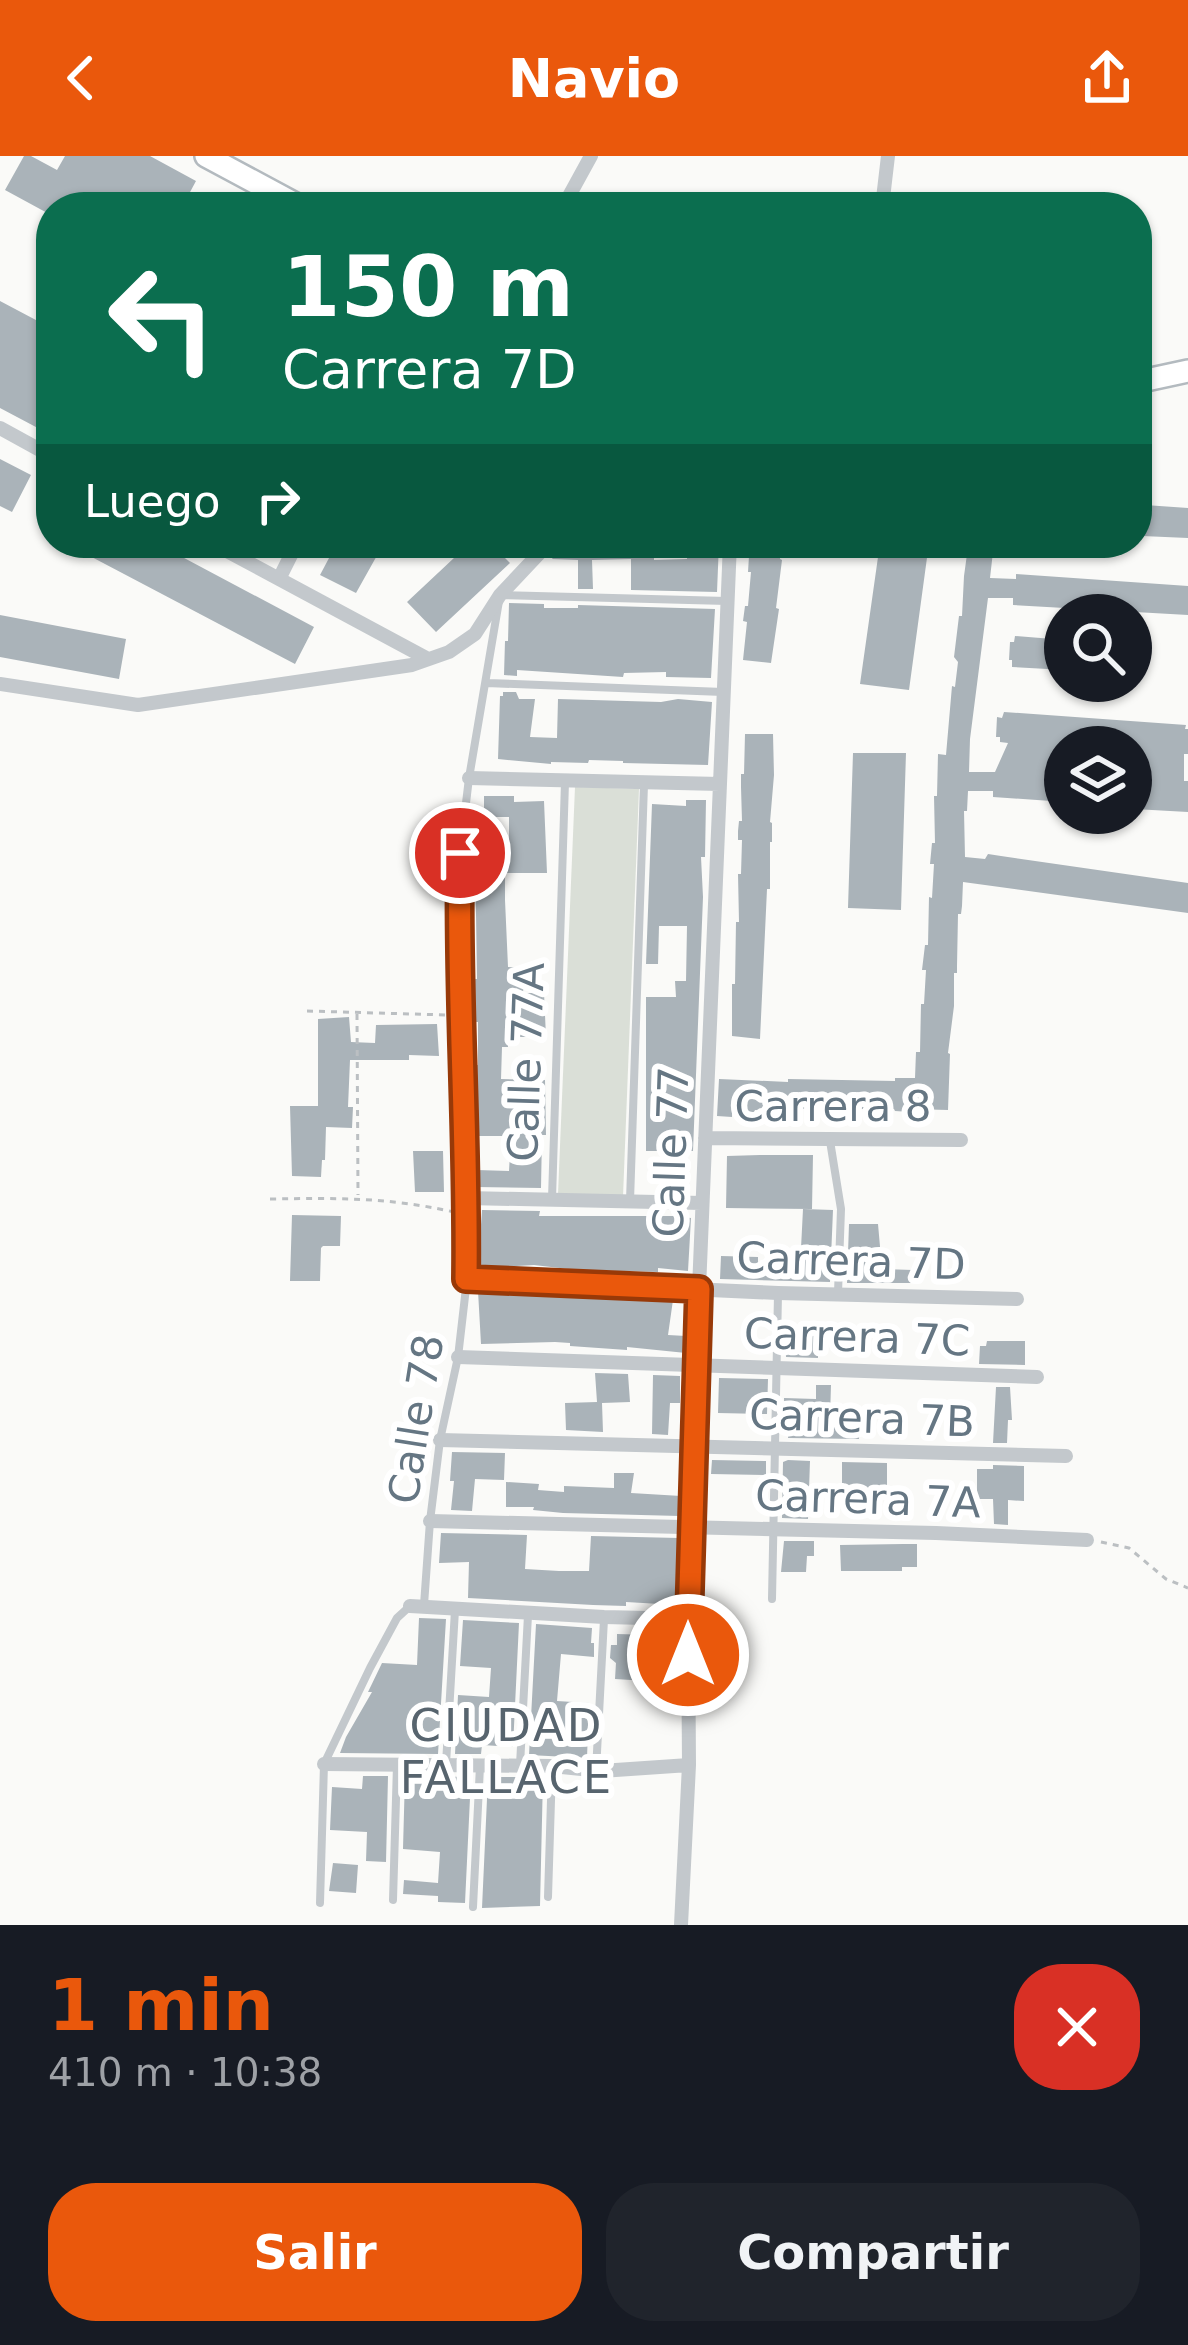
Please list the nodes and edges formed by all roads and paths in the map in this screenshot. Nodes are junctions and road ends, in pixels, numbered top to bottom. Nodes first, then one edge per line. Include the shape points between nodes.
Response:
1 (206, 156) edge
2 (591, 156) edge
3 (887, 156) edge
4 (273, 192) edge
5 (571, 192) edge
6 (883, 192) edge
7 (1188, 371) edge
8 (1152, 379) edge
9 (0, 428) edge
10 (36, 448) edge
11 (240, 558) edge
12 (289, 558) edge
13 (535, 558) edge
14 (729, 558) edge
15 (278, 579) junction
16 (500, 595) junction
17 (727, 601) junction
18 (428, 659) junction
19 (487, 683) junction
20 (0, 685) edge
21 (723, 692) junction
22 (469, 778) junction
23 (565, 780) junction
24 (644, 782) junction
25 (720, 784) junction
26 (307, 1011) dead end
27 (357, 1014) junction
28 (461, 1014) junction
29 (705, 1138) junction
30 (830, 1139) junction
31 (961, 1140) dead end
32 (358, 1197) junction
33 (467, 1198) junction
34 (269, 1199) dead end
35 (552, 1202) junction
36 (630, 1202) junction
37 (702, 1203) junction
38 (467, 1215) junction
39 (466, 1279) junction
40 (699, 1289) junction
41 (778, 1293) junction
42 (838, 1294) junction
43 (1017, 1299) dead end
44 (458, 1357) junction
45 (698, 1363) junction
46 (775, 1367) junction
47 (1037, 1377) dead end
48 (440, 1440) junction
49 (694, 1447) junction
50 (775, 1448) junction
51 (1066, 1456) dead end
52 (430, 1522) junction
53 (691, 1528) junction
54 (772, 1529) junction
55 (1087, 1540) joint
56 (1188, 1588) edge
57 (772, 1598) dead end
58 (417, 1606) junction
59 (455, 1610) junction
60 (529, 1613) junction
61 (604, 1617) junction
62 (688, 1618) junction
63 (397, 1763) junction
64 (324, 1764) junction
65 (446, 1764) junction
66 (480, 1765) junction
67 (520, 1765) junction
68 (689, 1765) junction
69 (552, 1766) junction
70 (596, 1771) junction
71 (548, 1897) dead end
72 (393, 1900) dead end
73 (320, 1903) dead end
74 (473, 1907) dead end
75 (681, 1925) edge

1 - 4 main road
2 - 5 street
3 - 6 street
7 - 8 main road
9 - 10 street
11 - 15 street
12 - 15 street
13 - 16 street
14 - 17 street, Calle 77
15 - 18 street
16 - 17 lane
16 - 18 street via 475,634
16 - 19 lane, Calle 78
17 - 21 street, Calle 77
18 - 20 street via 138,705
19 - 21 lane
19 - 22 lane, Calle 78
21 - 25 street, Calle 77
22 - 23 street
22 - 28 lane, Calle 78 via 460,853
23 - 24 street
23 - 35 lane, Calle 77A
24 - 25 street
24 - 36 lane
25 - 29 street, Calle 77
26 - 27 path
27 - 28 path
27 - 32 path
28 - 33 lane, Calle 78
29 - 30 street, Carrera 8
29 - 37 street, Calle 77
30 - 31 street, Carrera 8
30 - 42 lane via 841,1209
32 - 34 path
32 - 38 path
33 - 35 street
33 - 38 lane, Calle 78
35 - 36 street
36 - 37 street
37 - 40 street, Calle 77
38 - 39 lane, Calle 78
39 - 40 street, Carrera 7D
39 - 44 lane, Calle 78
40 - 41 street, Carrera 7D
40 - 45 street, Calle 77
41 - 42 street, Carrera 7D
41 - 46 lane
42 - 43 street, Carrera 7D
44 - 45 street, Carrera 7C
44 - 48 lane, Calle 78
45 - 46 street, Carrera 7C
45 - 49 street, Calle 77
46 - 47 street, Carrera 7C
46 - 50 lane
48 - 49 street, Carrera 7B
48 - 52 lane, Calle 78
49 - 50 street, Carrera 7B
49 - 53 street, Calle 77
50 - 51 street, Carrera 7B
50 - 54 lane
52 - 53 street, Carrera 7A
52 - 58 lane, Calle 78
53 - 54 street, Carrera 7A
53 - 62 street, Calle 77
54 - 55 street, Carrera 7A
54 - 57 lane
55 - 56 path via 1129,1548
58 - 59 street
58 - 64 lane via 397,1618
59 - 60 street
59 - 65 lane
60 - 61 street
60 - 67 lane
61 - 62 street
61 - 70 lane
62 - 68 street, Calle 77
63 - 64 street
63 - 65 street
63 - 72 lane
64 - 73 lane
65 - 66 street
66 - 67 street
66 - 74 lane
67 - 69 street
68 - 70 street
68 - 75 street, Calle 77
69 - 70 street
69 - 71 lane

